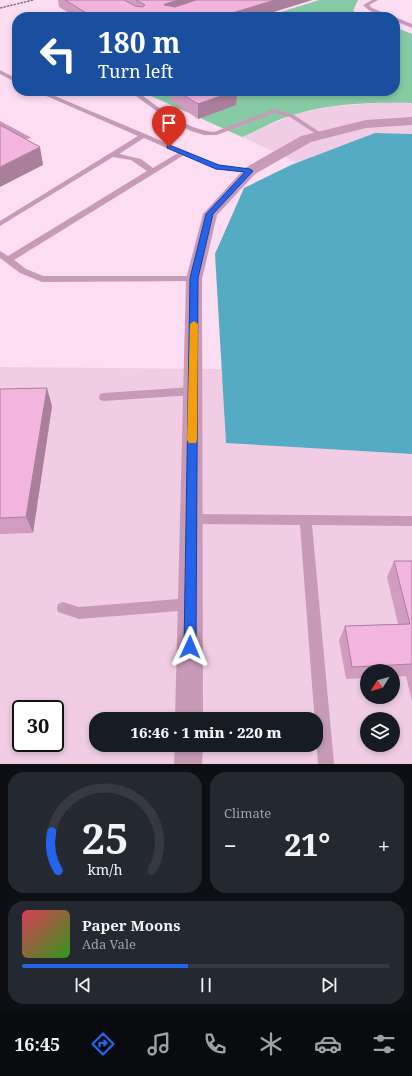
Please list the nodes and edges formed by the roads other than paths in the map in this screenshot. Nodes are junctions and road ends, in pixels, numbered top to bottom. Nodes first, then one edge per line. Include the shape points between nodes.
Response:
1 (376, 0) edge
2 (378, 12) edge
3 (400, 21) edge
4 (412, 26) edge
5 (0, 72) edge
6 (12, 78) edge
7 (50, 96) edge
8 (139, 96) edge
9 (412, 121) edge
10 (0, 123) edge
11 (322, 135) junction
12 (143, 136) junction
13 (28, 138) dead end
14 (182, 153) junction
15 (112, 155) junction
16 (152, 171) junction
17 (250, 171) junction
18 (0, 224) edge
19 (0, 254) edge
20 (8, 260) junction
21 (194, 278) junction
22 (193, 391) junction
23 (104, 397) dead end
24 (191, 519) junction
25 (306, 520) junction
26 (412, 521) edge
27 (190, 604) junction
28 (63, 608) dead end
29 (189, 712) edge
30 (189, 752) edge
31 (188, 764) edge
32 (326, 764) edge

1 - 2 lane via 366,5
3 - 4 lane
5 - 6 lane
7 - 12 lane
8 - 11 lane via 182,125 205,135 219,133 274,111 292,116
9 - 11 street via 366,124
10 - 13 lane
11 - 17 street via 306,140
12 - 14 lane
12 - 15 lane
14 - 16 lane
14 - 17 lane via 218,167
15 - 16 lane via 134,157 144,162
15 - 18 lane
16 - 20 lane
17 - 21 street via 210,214
19 - 20 lane
20 - 21 lane via 42,279
21 - 22 street
22 - 23 lane
22 - 24 street
24 - 25 lane
24 - 27 street
25 - 26 lane
25 - 32 lane
27 - 28 lane via 79,613
27 - 29 street
30 - 31 street

